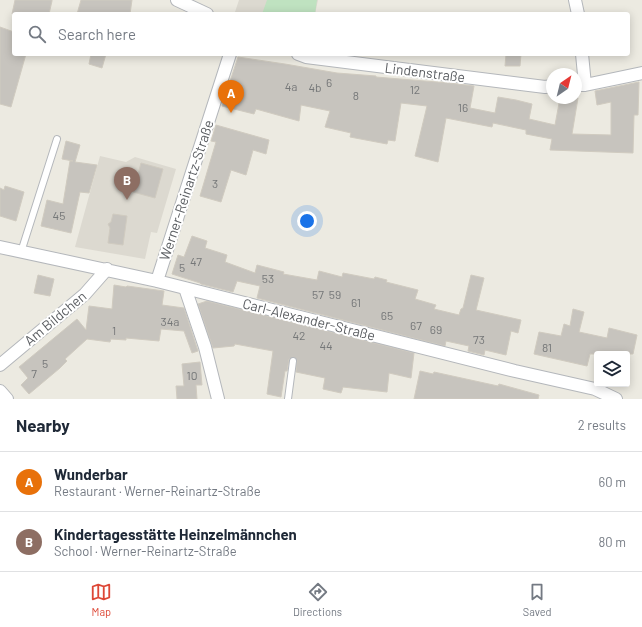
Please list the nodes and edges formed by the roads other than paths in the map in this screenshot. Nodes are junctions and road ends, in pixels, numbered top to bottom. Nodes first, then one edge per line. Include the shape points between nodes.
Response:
1 (177, 0) edge
2 (575, 0) edge
3 (203, 12) edge
4 (578, 12) edge
5 (229, 56) edge
6 (303, 56) edge
7 (582, 56) edge
8 (582, 68) edge
9 (642, 73) edge
10 (582, 85) edge
11 (546, 86) edge
12 (57, 139) dead end
13 (0, 247) edge
14 (21, 252) junction
15 (107, 269) junction
16 (157, 281) junction
17 (185, 288) junction
18 (293, 361) dead end
19 (0, 365) edge
20 (0, 391) edge
21 (7, 399) edge
22 (218, 399) edge
23 (288, 399) edge
24 (616, 399) edge

1 - 3 street
2 - 4 street
5 - 16 street, Werner-Reinartz-Straße
6 - 11 street, Lindenstraße
7 - 8 street
9 - 10 street
12 - 14 lane
13 - 14 street, Carl-Alexander-Straße
14 - 15 street, Carl-Alexander-Straße
15 - 16 street, Carl-Alexander-Straße
15 - 19 street, Am Bildchen via 85,294
16 - 17 street, Carl-Alexander-Straße
17 - 22 street via 205,347
17 - 24 street, Carl-Alexander-Straße via 595,389
18 - 23 lane
20 - 21 street

